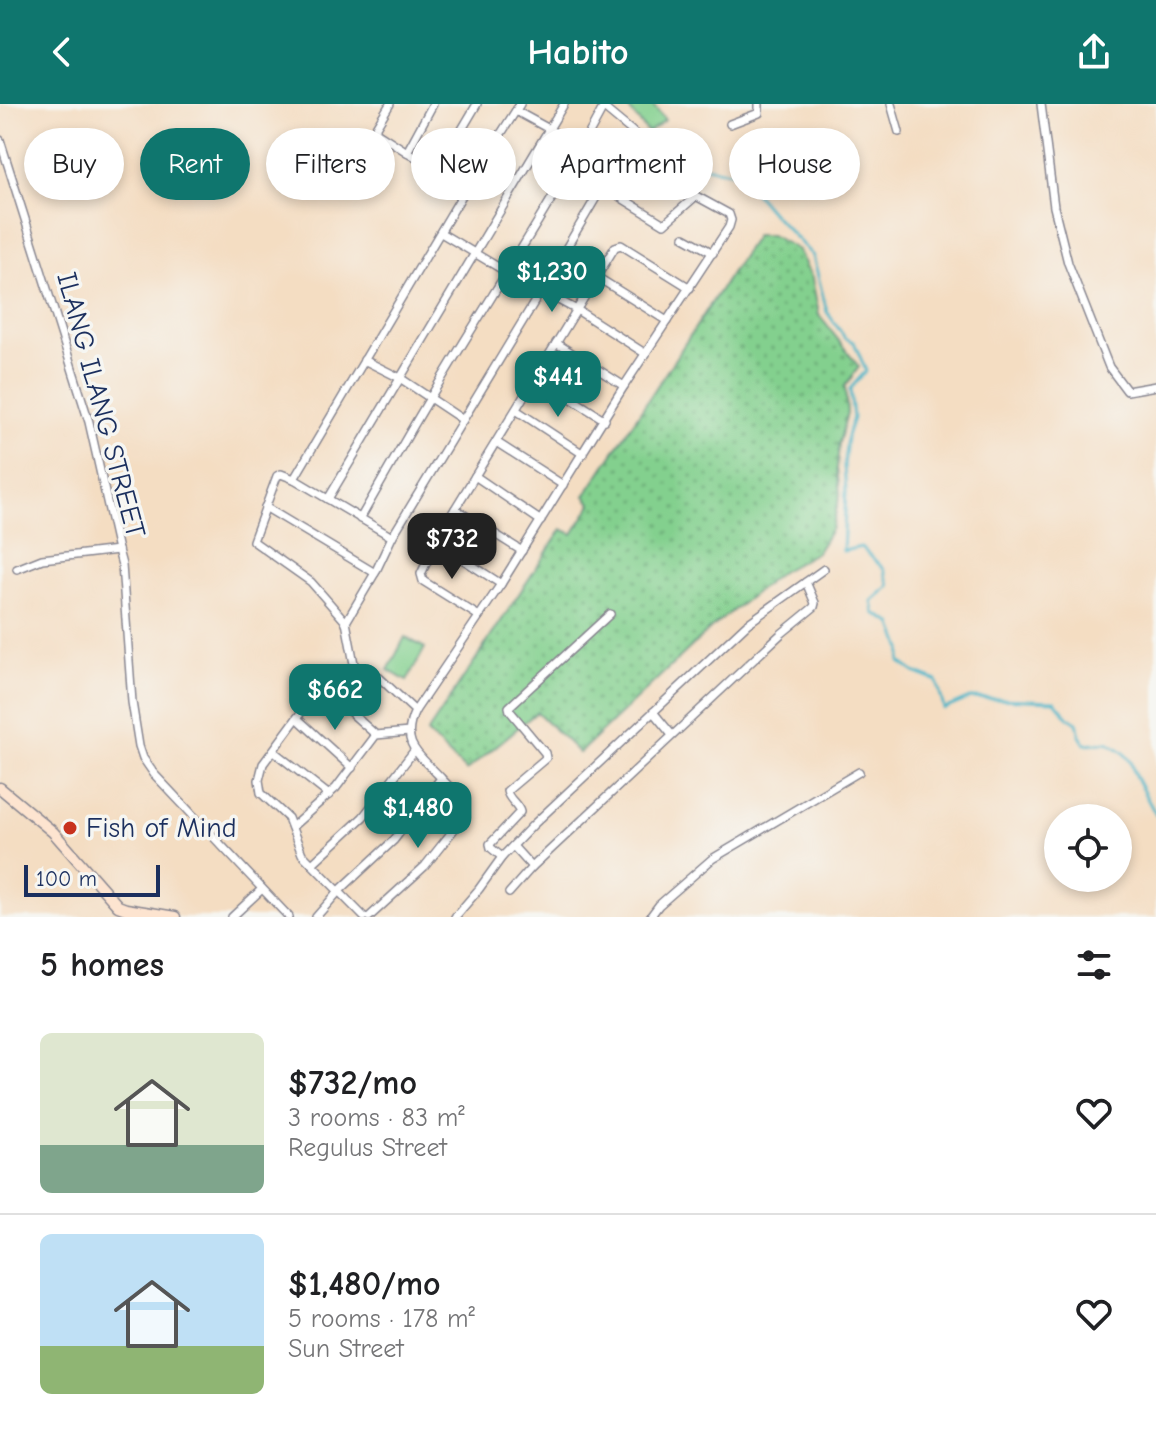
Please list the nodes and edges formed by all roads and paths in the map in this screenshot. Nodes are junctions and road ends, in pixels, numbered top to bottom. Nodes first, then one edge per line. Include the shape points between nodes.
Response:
1 (390, 104) edge
2 (433, 104) edge
3 (477, 104) edge
4 (564, 104) edge
5 (759, 104) edge
6 (891, 104) edge
7 (1041, 104) edge
8 (604, 105) edge
9 (518, 108) edge
10 (730, 124) dead end
11 (463, 128) edge
12 (505, 128) edge
13 (548, 128) edge
14 (550, 128) edge
15 (592, 128) edge
16 (899, 132) dead end
17 (0, 140) edge
18 (407, 152) junction
19 (411, 154) edge
20 (532, 157) edge
21 (460, 200) edge
22 (551, 200) edge
23 (625, 200) edge
24 (691, 200) edge
25 (703, 200) edge
26 (441, 233) junction
27 (684, 237) dead end
28 (475, 253) junction
29 (713, 253) junction
30 (508, 273) junction
31 (597, 277) junction
32 (690, 288) junction
33 (541, 291) junction
34 (577, 310) junction
35 (667, 321) junction
36 (556, 343) junction
37 (646, 354) junction
38 (364, 360) junction
39 (536, 376) junction
40 (400, 378) junction
41 (624, 386) junction
42 (1156, 386) edge
43 (429, 398) junction
44 (516, 410) junction
45 (463, 420) junction
46 (605, 420) junction
47 (496, 442) junction
48 (583, 454) junction
49 (475, 476) junction
50 (294, 479) junction
51 (563, 485) junction
52 (328, 499) junction
53 (265, 507) junction
54 (455, 509) junction
55 (360, 519) junction
56 (541, 521) junction
57 (392, 537) junction
58 (436, 542) junction
59 (118, 550) junction
60 (522, 551) junction
61 (17, 569) dead end
62 (824, 569) dead end
63 (375, 573) junction
64 (806, 582) junction
65 (501, 584) junction
66 (610, 614) dead end
67 (479, 616) junction
68 (346, 622) junction
69 (355, 669) junction
70 (321, 686) junction
71 (415, 711) junction
72 (653, 712) junction
73 (297, 718) junction
74 (409, 732) junction
75 (376, 735) junction
76 (672, 735) junction
77 (273, 751) junction
78 (414, 751) junction
79 (352, 768) junction
80 (859, 772) dead end
81 (441, 778) junction
82 (0, 788) edge
83 (329, 795) junction
84 (292, 827) junction
85 (513, 846) junction
86 (502, 857) junction
87 (312, 864) junction
88 (532, 867) junction
89 (262, 889) junction
90 (338, 892) junction
91 (509, 893) dead end
92 (120, 911) edge
93 (175, 917) edge
94 (232, 917) edge
95 (289, 917) edge
96 (316, 917) edge
97 (366, 917) edge
98 (455, 917) edge
99 (650, 917) edge

1 - 18 street via 376,132
2 - 18 street
3 - 11 street
4 - 14 street
5 - 10 street via 759,113
6 - 16 street
7 - 42 street via 1054,207 1068,263 1109,367 1127,391
8 - 15 street
8 - 33 street via 634,133
9 - 12 street
9 - 13 street
17 - 59 street, ILANG ILANG STREET via 89,422
18 - 19 street
20 - 28 street
21 - 26 street
22 - 30 street
23 - 24 street via 664,224
25 - 29 street via 731,220
26 - 28 street
26 - 38 street
27 - 29 street
28 - 30 street
28 - 40 street
29 - 32 street
30 - 33 street
30 - 43 street
31 - 32 street via 621,245
31 - 34 street
31 - 35 street
32 - 35 street
33 - 34 street
33 - 45 street
34 - 36 street
34 - 37 street
35 - 37 street
36 - 39 street
36 - 41 street
37 - 41 street
38 - 40 street
38 - 50 street
39 - 44 street
39 - 46 street
40 - 43 street
40 - 52 street
41 - 46 street
43 - 45 street
43 - 55 street
44 - 47 street
44 - 48 street
45 - 57 street
46 - 48 street
47 - 49 street
47 - 51 street
48 - 51 street
49 - 54 street
49 - 56 street
50 - 52 street
50 - 53 street via 278,474
51 - 56 street
52 - 55 street
53 - 63 street
53 - 68 street via 253,541 311,582
54 - 58 street
54 - 60 street
55 - 57 street
56 - 60 street
57 - 63 street
58 - 65 street
58 - 67 street via 421,574 423,581
59 - 61 street via 42,559
59 - 89 street, ILANG ILANG STREET via 132,702 143,758
60 - 65 street
62 - 64 street
63 - 68 street
64 - 72 street via 747,624
64 - 76 street via 814,607
65 - 67 street
66 - 86 street via 509,707 546,758 507,791 520,810 490,844
67 - 71 street
68 - 69 street
69 - 70 street via 328,676
69 - 71 street via 370,669
70 - 73 street
70 - 75 street
71 - 74 street
72 - 76 street
72 - 85 street
73 - 77 street
73 - 79 street
74 - 75 street
74 - 78 street
75 - 79 street
76 - 88 street
77 - 83 street
77 - 84 street via 263,764 261,793
78 - 81 street
78 - 87 street via 363,817
79 - 83 street
80 - 99 street via 712,859
81 - 90 street via 394,840
81 - 97 street via 462,802 463,818 425,866
82 - 92 main road via 53,832
83 - 84 street
84 - 87 street via 302,854
85 - 86 street
85 - 88 street
86 - 98 street
87 - 90 street
88 - 91 street
89 - 94 street
89 - 95 street, ILANG ILANG STREET
90 - 96 street
90 - 97 street
92 - 93 main road

